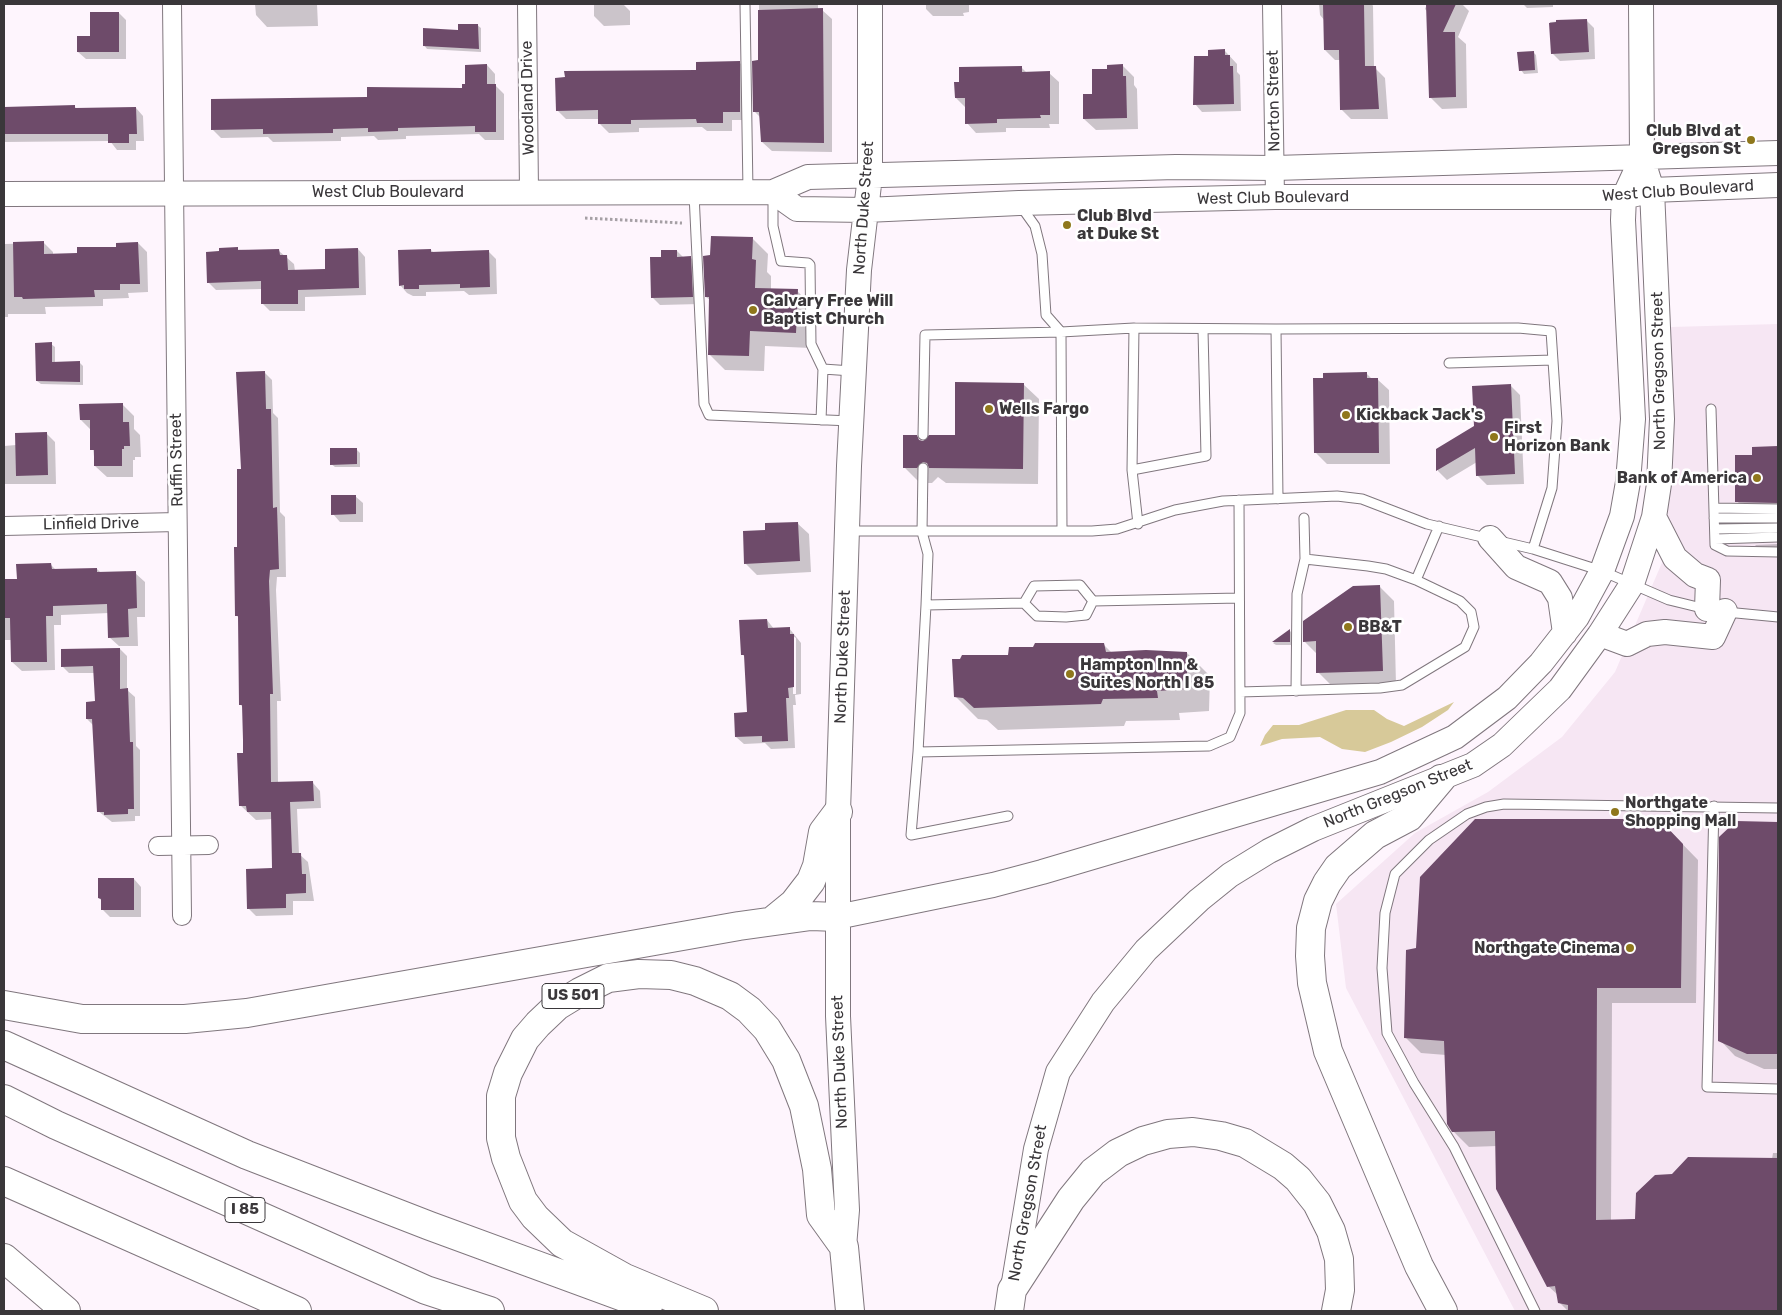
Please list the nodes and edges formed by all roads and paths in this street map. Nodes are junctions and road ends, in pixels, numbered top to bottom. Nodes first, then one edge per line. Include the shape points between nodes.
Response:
1 (172, 4) edge
2 (527, 4) edge
3 (744, 4) edge
4 (870, 4) edge
5 (1272, 4) edge
6 (1641, 4) edge
7 (1778, 153) edge
8 (1642, 158) junction
9 (1275, 168) junction
10 (870, 176) junction
11 (1778, 185) edge
12 (1652, 190) junction
13 (529, 192) junction
14 (694, 192) junction
15 (748, 192) junction
16 (773, 192) junction
17 (174, 193) junction
18 (4, 194) edge
19 (1275, 197) junction
20 (1624, 197) junction
21 (1019, 203) junction
22 (866, 210) junction
23 (585, 218) dead end
24 (697, 224) junction
25 (1134, 328) junction
26 (1276, 329) junction
27 (1204, 330) junction
28 (1061, 332) junction
29 (1553, 360) junction
30 (1448, 363) dead end
31 (823, 369) junction
32 (854, 371) junction
33 (1712, 409) dead end
34 (821, 420) junction
35 (852, 421) junction
36 (923, 435) dead end
37 (923, 468) dead end
38 (1132, 470) junction
39 (1278, 499) junction
40 (1239, 500) junction
41 (1778, 509) edge
42 (1714, 513) junction
43 (1654, 517) junction
44 (1304, 518) dead end
45 (1778, 518) edge
46 (178, 522) junction
47 (1138, 524) junction
48 (4, 526) edge
49 (1439, 526) junction
50 (1778, 528) edge
51 (1714, 529) junction
52 (848, 531) junction
53 (1062, 531) junction
54 (922, 532) junction
55 (1490, 538) junction
56 (1778, 538) edge
57 (1715, 539) junction
58 (1533, 550) junction
59 (1778, 552) edge
60 (1305, 559) junction
61 (1602, 571) junction
62 (1416, 580) junction
63 (1632, 584) junction
64 (1239, 598) junction
65 (1093, 601) junction
66 (1024, 603) junction
67 (926, 605) junction
68 (1716, 610) junction
69 (1778, 617) edge
70 (1565, 633) junction
71 (1600, 634) junction
72 (1296, 691) junction
73 (1240, 692) junction
74 (918, 752) junction
75 (1441, 779) junction
76 (1714, 806) junction
77 (1778, 808) edge
78 (838, 812) junction
79 (1008, 816) dead end
80 (181, 845) junction
81 (210, 845) dead end
82 (158, 846) dead end
83 (182, 916) dead end
84 (837, 917) junction
85 (772, 921) junction
86 (4, 1005) edge
87 (4, 1045) edge
88 (1778, 1089) edge
89 (4, 1099) edge
90 (4, 1180) edge
91 (844, 1247) junction
92 (4, 1258) edge
93 (1011, 1301) edge
94 (66, 1311) edge
95 (297, 1311) edge
96 (490, 1311) edge
97 (664, 1311) edge
98 (704, 1311) edge
99 (850, 1311) edge
100 (1336, 1311) edge
101 (1443, 1311) edge
102 (1536, 1311) edge

1 - 17 street, Ruffin Street
2 - 13 street, Woodland Drive
3 - 15 lane
4 - 10 main road, North Duke Street
5 - 9 street, Norton Street
6 - 8 main road, North Gregson Street
7 - 8 main road, West Club Boulevard
8 - 9 main road, West Club Boulevard
8 - 12 main road, North Gregson Street
8 - 20 main road, North Gregson Street
9 - 10 main road, West Club Boulevard via 1158,167
9 - 19 street, Norton Street
10 - 16 main road, West Club Boulevard via 808,177
10 - 22 main road, North Duke Street
11 - 12 main road, West Club Boulevard
12 - 20 main road, West Club Boulevard
12 - 43 main road, North Gregson Street via 1662,419
13 - 14 main road, West Club Boulevard
13 - 17 main road, West Club Boulevard
14 - 15 main road, West Club Boulevard
14 - 24 lane
15 - 16 main road, West Club Boulevard
16 - 22 main road, West Club Boulevard via 797,209
16 - 31 lane via 773,226 781,261 808,263 810,266 812,344
17 - 18 main road, West Club Boulevard
17 - 46 street, Ruffin Street
19 - 20 main road, West Club Boulevard
19 - 21 main road, West Club Boulevard
20 - 61 main road, North Gregson Street via 1633,419 1622,516
21 - 22 main road, West Club Boulevard
21 - 28 lane via 1035,226 1042,254 1046,315
22 - 32 main road, North Duke Street via 859,270
23 - 24 path
24 - 34 lane via 704,404 710,415
25 - 27 lane
25 - 28 lane
25 - 38 lane
26 - 27 lane
26 - 29 lane via 1518,328 1551,331
26 - 39 lane
27 - 38 lane via 1206,456
28 - 36 lane via 925,336
28 - 53 lane
29 - 30 lane
29 - 58 lane via 1557,421 1552,488
31 - 32 lane
31 - 34 lane
32 - 35 main road, North Duke Street
33 - 42 lane
34 - 35 lane
35 - 52 main road, North Duke Street
37 - 54 lane
38 - 47 lane
39 - 40 lane
39 - 49 lane via 1337,496 1362,499
40 - 47 lane via 1175,510
40 - 64 lane
41 - 42 lane
42 - 45 lane
42 - 51 lane
43 - 63 main road, North Gregson Street
43 - 68 main road via 1675,558 1694,575 1708,580
44 - 60 lane
46 - 48 street, Linfield Drive
46 - 80 street, Ruffin Street
47 - 53 lane via 1117,529
49 - 55 lane
49 - 62 lane
50 - 51 lane
51 - 57 lane
52 - 54 lane
52 - 78 main road, North Duke Street
53 - 54 lane
54 - 67 lane via 928,554
55 - 58 lane
55 - 70 main road via 1516,567 1550,582 1560,598
56 - 57 lane
57 - 59 lane via 1715,546 1727,551
58 - 61 lane
60 - 62 lane via 1386,569
60 - 72 lane via 1297,594
61 - 63 lane
61 - 70 main road, North Gregson Street
62 - 72 lane via 1460,601 1471,612 1474,627 1465,647 1402,685
63 - 68 lane via 1669,600
63 - 71 main road, North Gregson Street
64 - 65 lane
64 - 73 lane
65 - 66 lane via 1086,615 1066,617 1037,616
65 - 66 lane via 1080,586 1034,586
66 - 67 lane
67 - 74 lane
68 - 69 lane
68 - 71 main road via 1713,637 1665,632 1647,634 1627,644
70 - 84 main road, North Gregson Street via 1508,698 1481,719 1455,736 1380,772 1042,872
71 - 75 main road, North Gregson Street via 1560,689 1510,738 1473,764
72 - 73 lane
73 - 74 lane via 1240,713 1230,737 1209,746
74 - 79 lane via 911,835
75 - 93 main road, North Gregson Street via 1312,829 1230,875 1199,900 1127,972 1103,1002 1058,1072 1036,1149
75 - 101 highway via 1409,817 1375,835 1338,867 1318,901 1311,928 1310,956 1312,983 1328,1050 1419,1266
76 - 77 lane
76 - 88 lane via 1707,1088
76 - 102 lane via 1504,804 1486,807 1467,814 1429,840 1395,874 1385,913 1382,968 1387,1033 1454,1147
78 - 84 main road, North Duke Street
78 - 85 highway via 823,832 811,880 794,903
80 - 81 street
80 - 82 street
80 - 83 street, Ruffin Street
84 - 85 highway via 811,916
84 - 91 main road, North Duke Street via 847,1210
85 - 86 highway via 247,1013 185,1019 82,1019
87 - 97 highway via 247,1155
89 - 96 highway, I 85 via 426,1290
90 - 95 highway
91 - 98 highway, US 501 via 821,1215 812,1139 804,1106 786,1060 767,1029 749,1010 716,989 695,981 670,975 608,978 557,1006 525,1039 508,1074 502,1096 501,1138 514,1182 524,1202 562,1243 632,1282
91 - 99 highway, North Duke Street / US 501
92 - 94 highway
93 - 100 highway via 1071,1198 1093,1172 1118,1153 1143,1141 1193,1132 1245,1143 1283,1166 1303,1185 1331,1230 1339,1259 1340,1290

